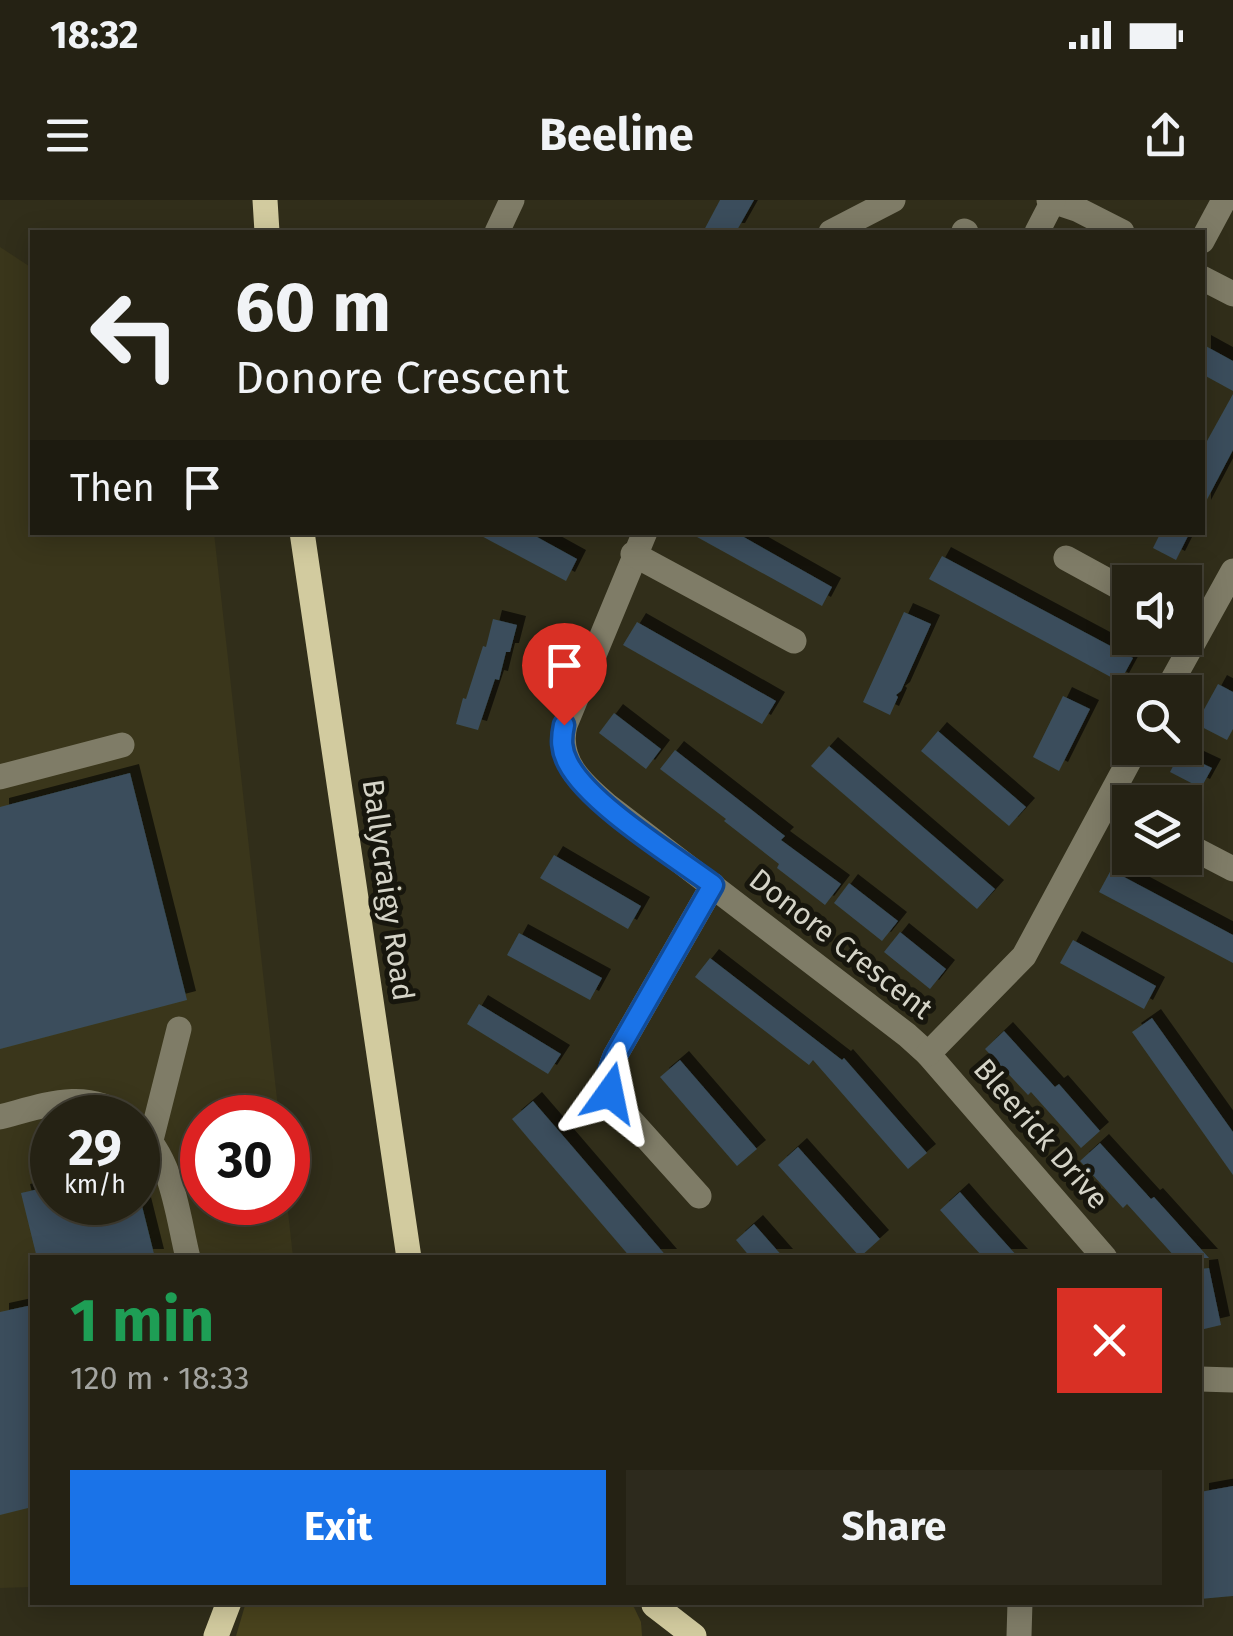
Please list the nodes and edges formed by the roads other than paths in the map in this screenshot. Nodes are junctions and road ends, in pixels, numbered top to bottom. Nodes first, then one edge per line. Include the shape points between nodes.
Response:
1 (265, 200) edge
2 (512, 200) edge
3 (892, 200) edge
4 (1224, 200) edge
5 (1051, 201) edge
6 (266, 230) edge
7 (499, 230) edge
8 (835, 230) edge
9 (1038, 230) edge
10 (1117, 230) edge
11 (1205, 235) edge
12 (1205, 280) edge
13 (1233, 294) edge
14 (302, 535) edge
15 (639, 543) edge
16 (1066, 558) dead end
17 (1233, 571) edge
18 (1112, 583) edge
19 (1202, 614) edge
20 (794, 641) dead end
21 (122, 744) dead end
22 (1127, 765) edge
23 (0, 777) edge
24 (1106, 803) junction
25 (1112, 806) edge
26 (1202, 853) edge
27 (1233, 869) edge
28 (713, 885) junction
29 (179, 1029) dead end
30 (928, 1054) junction
31 (157, 1095) edge
32 (30, 1110) edge
33 (0, 1117) edge
34 (160, 1158) edge
35 (699, 1196) dead end
36 (187, 1255) edge
37 (409, 1255) edge
38 (1102, 1255) edge
39 (1202, 1379) edge
40 (1233, 1380) edge
41 (228, 1605) edge
42 (654, 1605) edge
43 (655, 1605) edge
44 (1020, 1605) edge
45 (216, 1636) edge
46 (659, 1636) edge
47 (694, 1636) edge
48 (1019, 1636) edge

1 - 6 main road
2 - 7 street
3 - 8 street
4 - 11 street
5 - 9 street
5 - 10 street
12 - 13 street
14 - 37 main road, Ballycraigy Road
15 - 20 street, Donore Crescent
15 - 28 street, Donore Crescent via 564,725 562,750 593,793
16 - 18 street
17 - 19 street
21 - 23 street
22 - 24 street
24 - 25 street
24 - 30 street via 1024,956
26 - 27 street
28 - 30 street, Donore Crescent
28 - 35 street, Donore Crescent via 608,1078 616,1104
29 - 31 street
30 - 38 street, Bleerick Drive
32 - 33 street
34 - 36 street
39 - 40 street
41 - 45 main road
42 - 46 main road
43 - 47 main road
44 - 48 street

